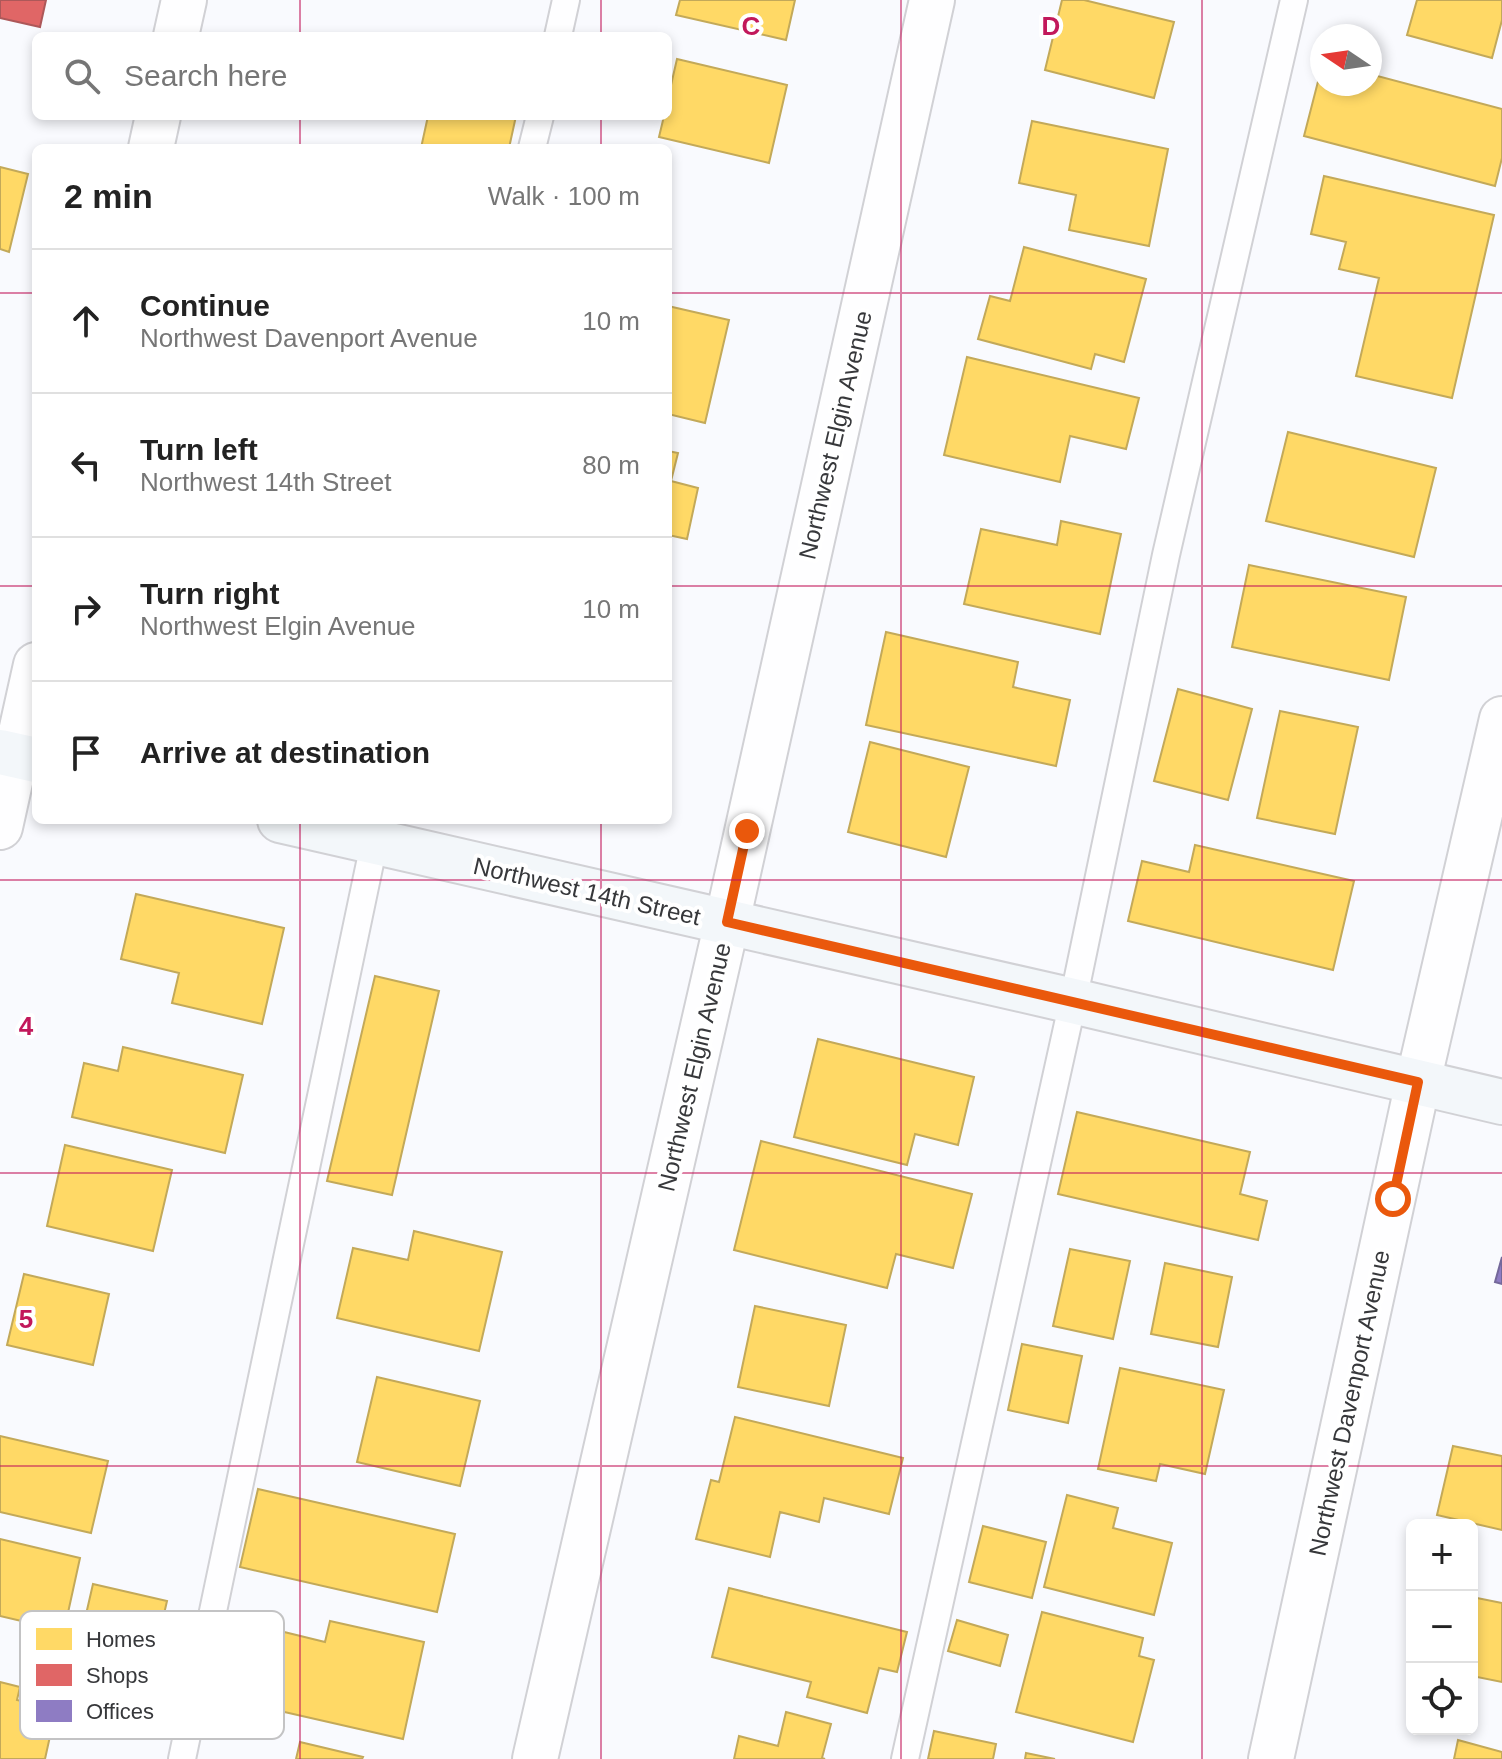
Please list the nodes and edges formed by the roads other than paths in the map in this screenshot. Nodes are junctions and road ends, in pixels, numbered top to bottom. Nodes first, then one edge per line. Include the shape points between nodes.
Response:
1 (184, 0) edge
2 (566, 0) edge
3 (932, 0) edge
4 (1294, 0) edge
5 (177, 32) edge
6 (559, 32) edge
7 (157, 120) edge
8 (539, 120) edge
9 (152, 144) edge
10 (533, 144) edge
11 (32, 684) edge
12 (1502, 719) edge
13 (17, 756) edge
14 (315, 824) edge
15 (0, 827) edge
16 (376, 831) edge
17 (727, 922) junction
18 (1073, 1001) junction
19 (1418, 1082) junction
20 (1502, 1102) edge
21 (213, 1611) edge
22 (186, 1739) edge
23 (182, 1759) edge
24 (535, 1759) edge
25 (905, 1759) edge
26 (1271, 1759) edge

1 - 5 street
2 - 6 lane
3 - 17 street, Northwest Elgin Avenue
4 - 18 lane via 1166,555
7 - 9 street
8 - 10 lane
11 - 13 street
12 - 19 street, Northwest Davenport Avenue
13 - 15 street
14 - 16 street, Northwest 14th Street
16 - 17 street, Northwest 14th Street
16 - 21 lane
17 - 18 street, Northwest 14th Street
17 - 24 street, Northwest Elgin Avenue
18 - 19 street, Northwest 14th Street
18 - 25 lane
19 - 20 street, Northwest 14th Street
19 - 26 street, Northwest Davenport Avenue
22 - 23 lane

